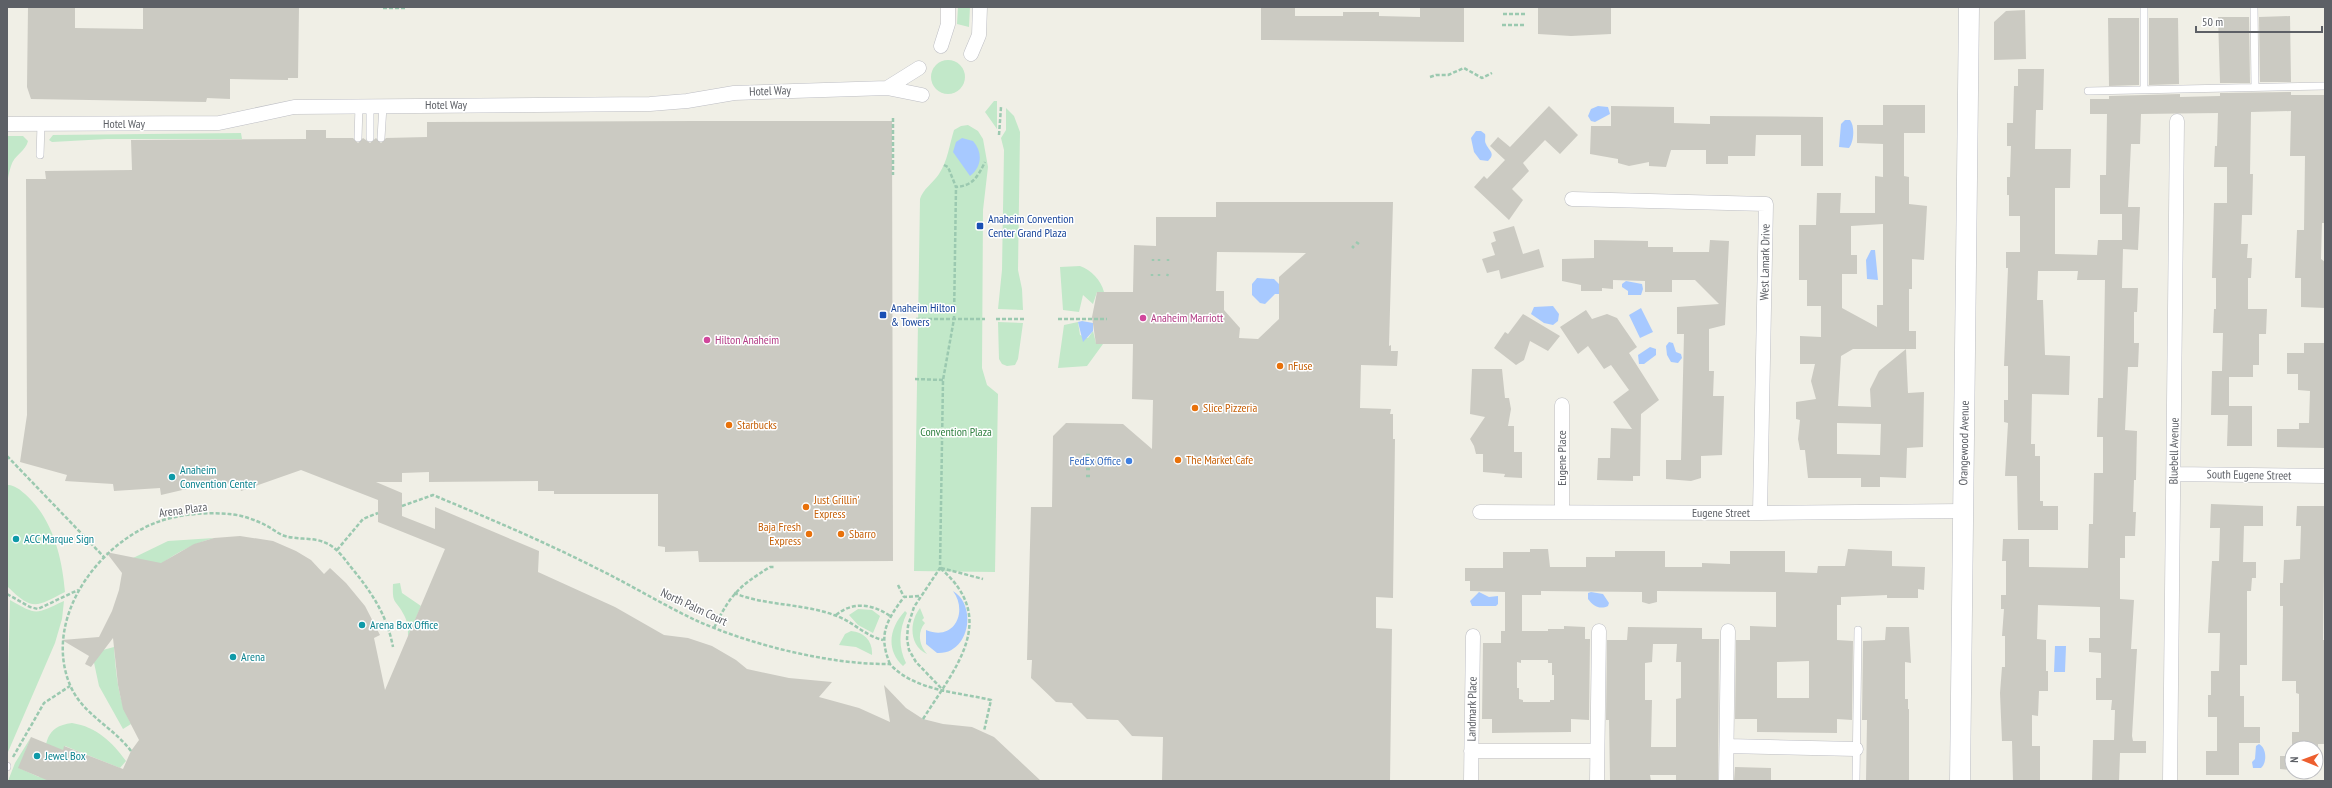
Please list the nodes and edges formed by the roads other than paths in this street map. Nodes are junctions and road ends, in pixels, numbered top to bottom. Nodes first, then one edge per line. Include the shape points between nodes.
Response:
1 (948, 7) edge
2 (980, 7) edge
3 (1969, 7) edge
4 (2144, 7) edge
5 (2254, 7) edge
6 (941, 46) dead end
7 (971, 54) dead end
8 (919, 68) dead end
9 (2325, 86) edge
10 (2255, 87) junction
11 (887, 88) junction
12 (2144, 90) junction
13 (2088, 91) dead end
14 (922, 95) dead end
15 (371, 106) junction
16 (2177, 122) dead end
17 (7, 124) edge
18 (40, 125) junction
19 (358, 138) dead end
20 (370, 138) dead end
21 (381, 138) dead end
22 (40, 155) dead end
23 (1572, 199) dead end
24 (1562, 404) dead end
25 (2174, 474) junction
26 (2325, 476) edge
27 (1963, 511) junction
28 (1480, 512) dead end
29 (1562, 512) junction
30 (1760, 513) junction
31 (1858, 630) dead end
32 (1599, 631) dead end
33 (1728, 631) dead end
34 (1473, 636) dead end
35 (1727, 746) junction
36 (1856, 749) junction
37 (1471, 750) junction
38 (1596, 751) junction
39 (1471, 781) edge
40 (1597, 781) edge
41 (1726, 781) edge
42 (1856, 781) edge
43 (1960, 781) edge
44 (2170, 781) edge

1 - 6 street via 948,24
2 - 7 street via 979,35
3 - 27 main road, Orangewood Avenue
4 - 12 lane
5 - 10 lane
8 - 11 street
9 - 10 lane
10 - 12 lane
11 - 14 street, Hotel Way
11 - 15 street, Hotel Way via 734,93 650,104
12 - 13 lane
15 - 18 street, Hotel Way via 288,107 219,123
15 - 19 lane
15 - 20 lane
15 - 21 lane
16 - 25 street, Bluebell Avenue
17 - 18 street, Hotel Way
18 - 22 lane
23 - 30 street, West Lamark Drive via 1766,204
24 - 29 street, Eugene Place
25 - 26 street, South Eugene Street
25 - 44 street, Bluebell Avenue
27 - 30 street, Eugene Street
27 - 43 main road, Orangewood Avenue
28 - 29 street, Eugene Street
29 - 30 street, Eugene Street
31 - 36 lane
32 - 38 street via 1599,715
33 - 35 street
34 - 37 street, Landmark Place
35 - 36 street
35 - 41 street
36 - 42 lane
37 - 38 street
37 - 39 street, Landmark Place
38 - 40 street

